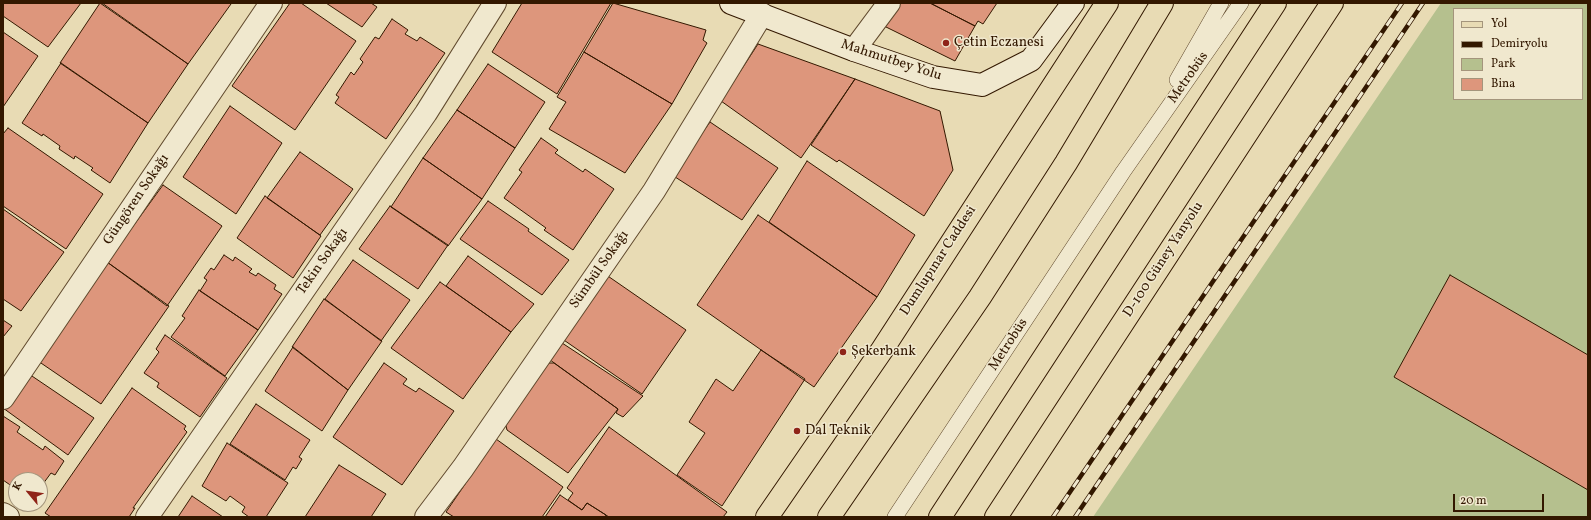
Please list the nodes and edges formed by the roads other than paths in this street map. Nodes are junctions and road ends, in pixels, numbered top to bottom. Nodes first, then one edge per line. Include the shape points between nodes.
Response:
1 (271, 3) edge
2 (495, 3) edge
3 (731, 3) edge
4 (889, 3) edge
5 (1073, 3) edge
6 (1107, 3) edge
7 (1162, 3) edge
8 (1221, 3) edge
9 (1241, 3) edge
10 (1275, 3) edge
11 (1332, 3) edge
12 (762, 14) junction
13 (854, 50) junction
14 (1123, 172) junction
15 (3, 398) edge
16 (3, 514) edge
17 (8, 517) edge
18 (147, 517) edge
19 (426, 517) edge
20 (767, 517) edge
21 (829, 517) edge
22 (895, 517) edge
23 (940, 517) edge
24 (996, 517) edge

1 - 15 street, Güngören Sokağı
2 - 18 street, Tekin Sokağı via 426,113
3 - 12 street, Mahmutbey Yolu
4 - 13 street
5 - 13 street, Mahmutbey Yolu via 1031,60 982,85 933,77
6 - 20 main road, Dumlupınar Caddesi via 882,350
7 - 21 main road via 1066,163 980,297
8 - 14 lane, Metrobüs
9 - 14 lane, Metrobüs
10 - 23 main road
11 - 24 main road, D-100 Güney Yanyolu
12 - 13 street, Mahmutbey Yolu
12 - 19 street, Sümbül Sokağı via 654,191 463,468
14 - 22 lane, Metrobüs
16 - 17 street

